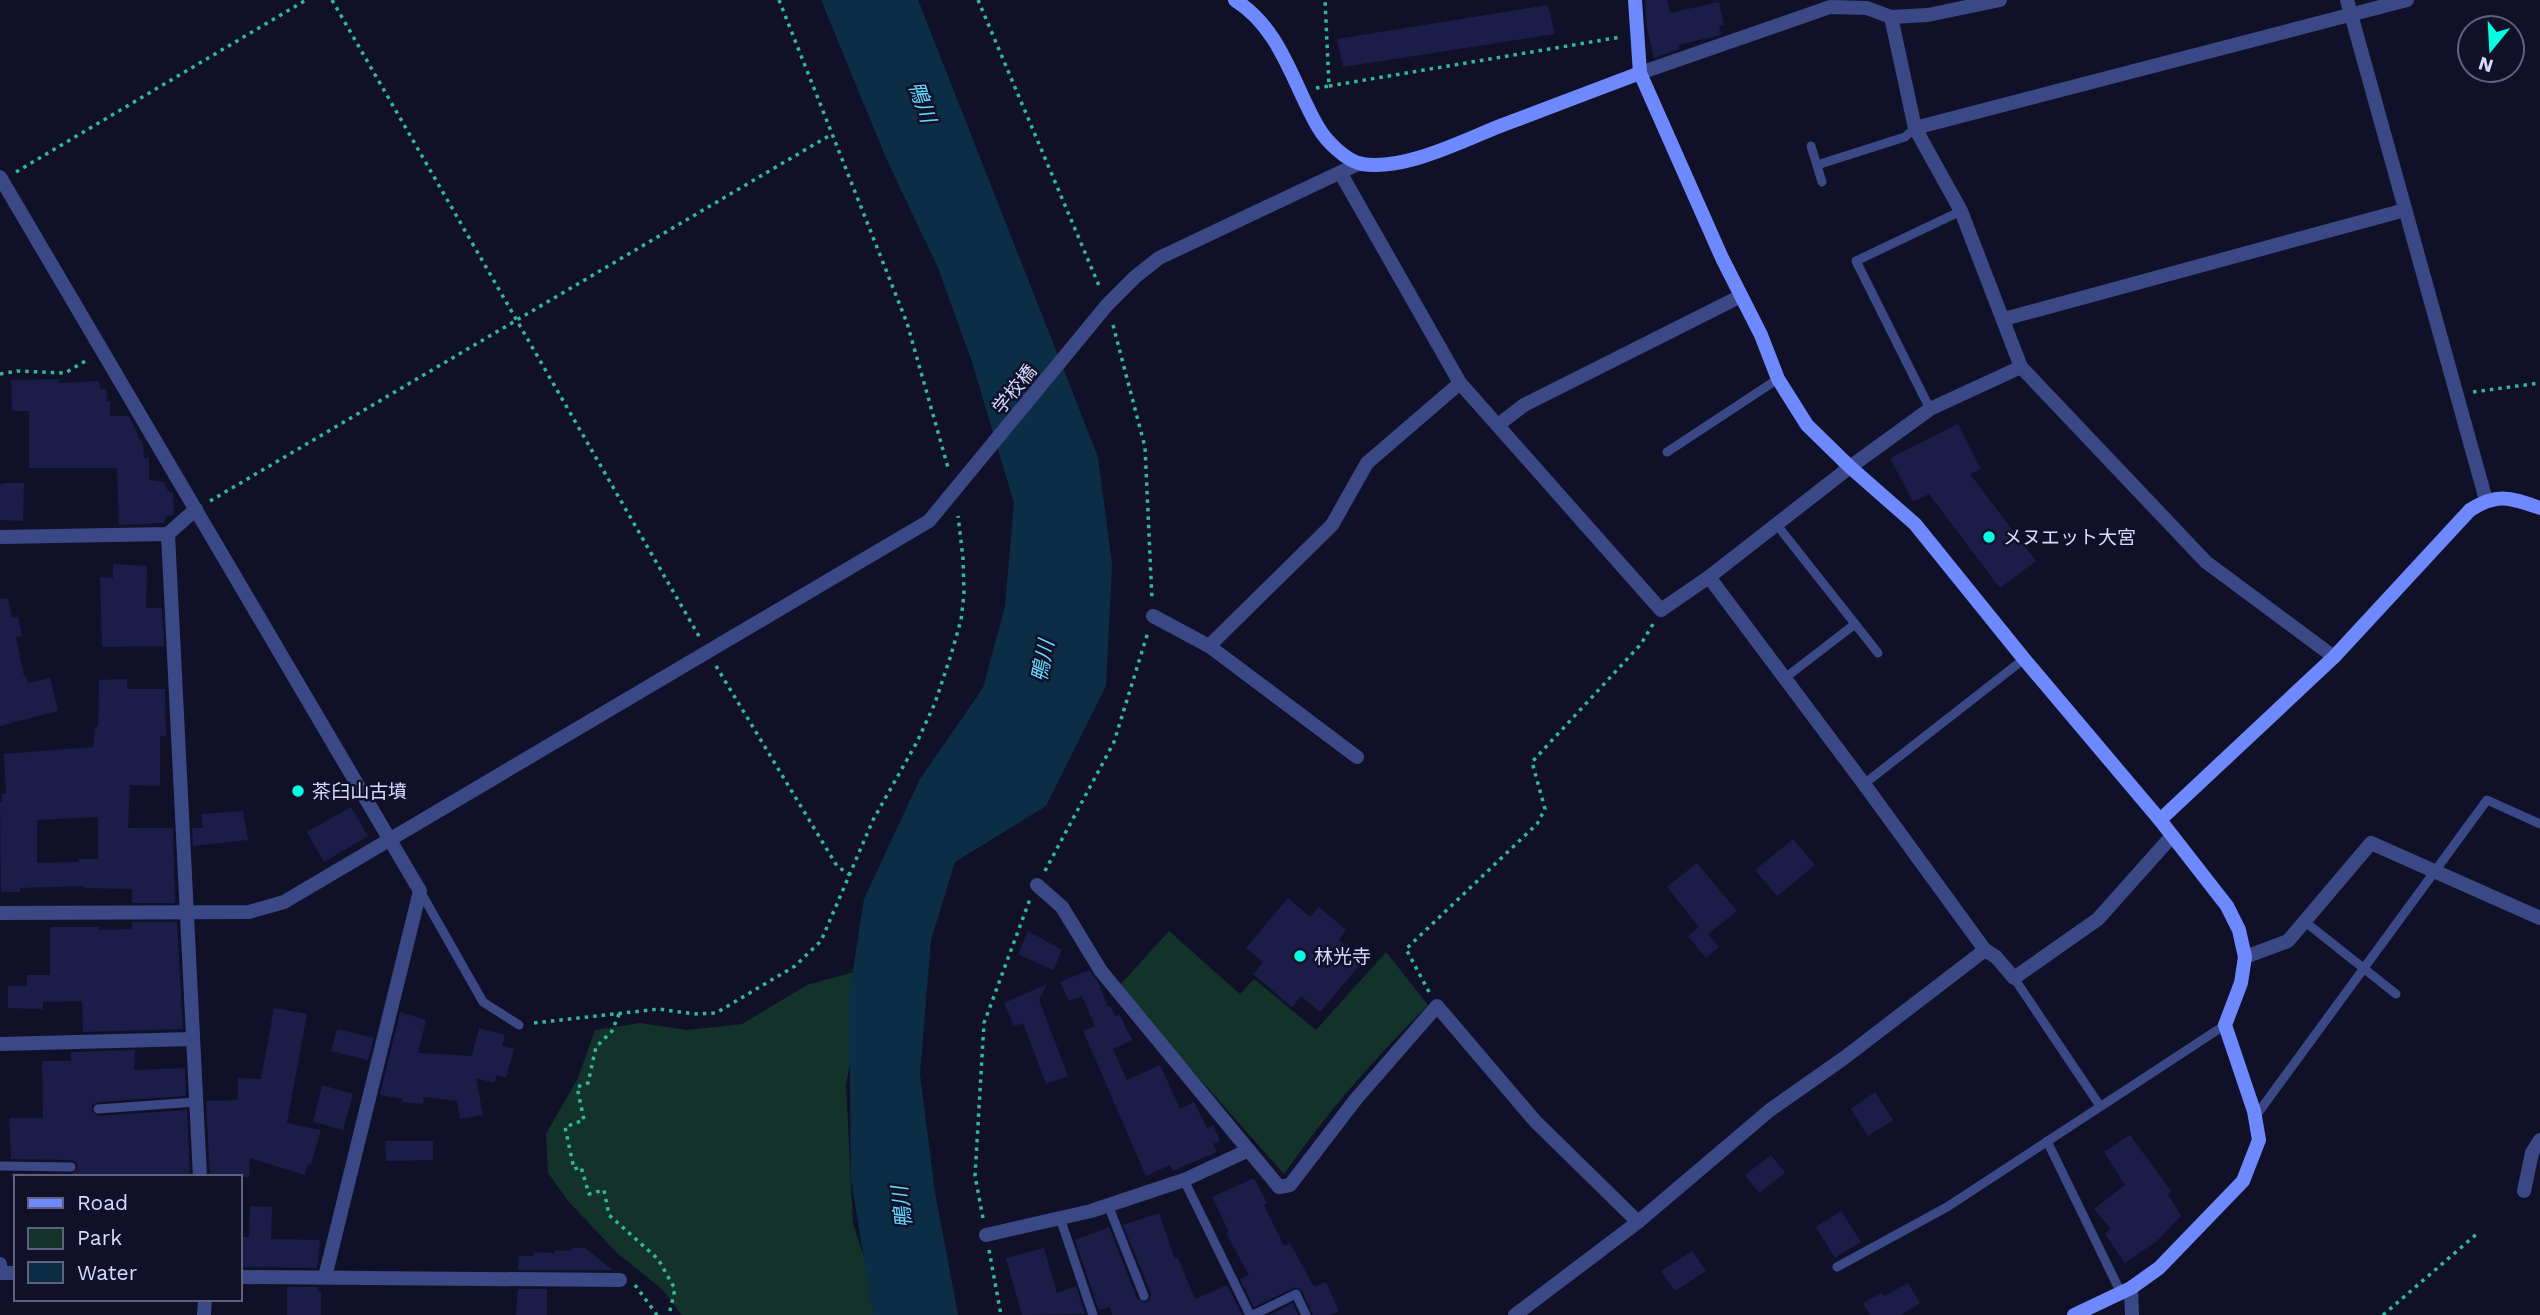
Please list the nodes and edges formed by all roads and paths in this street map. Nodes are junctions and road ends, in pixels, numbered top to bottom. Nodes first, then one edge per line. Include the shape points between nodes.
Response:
1 (306, 0) edge
2 (332, 0) edge
3 (779, 0) edge
4 (978, 0) edge
5 (1235, 0) edge
6 (1325, 0) edge
7 (1635, 0) edge
8 (2000, 0) edge
9 (2347, 0) edge
10 (2407, 0) edge
11 (2351, 15) junction
12 (1891, 17) junction
13 (1637, 35) junction
14 (1640, 73) junction
15 (1329, 86) junction
16 (1300, 91) junction
17 (1915, 128) junction
18 (832, 134) junction
19 (1811, 146) dead end
20 (1360, 163) junction
21 (1816, 165) junction
22 (1341, 174) junction
23 (1, 179) edge
24 (1822, 182) dead end
25 (2405, 210) junction
26 (1961, 211) junction
27 (1741, 296) junction
28 (1107, 305) junction
29 (2004, 319) junction
30 (517, 320) junction
31 (103, 351) junction
32 (2021, 366) junction
33 (0, 374) edge
34 (1778, 380) junction
35 (1460, 383) junction
36 (2540, 383) edge
37 (2456, 395) junction
38 (1930, 409) junction
39 (1498, 425) junction
40 (1667, 452) dead end
41 (1850, 467) junction
42 (958, 487) junction
43 (2486, 500) junction
44 (2540, 508) edge
45 (196, 509) junction
46 (1777, 525) junction
47 (168, 534) junction
48 (0, 537) edge
49 (1709, 578) junction
50 (1661, 610) junction
51 (1153, 616) junction
52 (1855, 624) junction
53 (1209, 646) junction
54 (708, 652) junction
55 (1878, 653) dead end
56 (2334, 657) junction
57 (2024, 659) junction
58 (1785, 678) junction
59 (1357, 757) dead end
60 (1864, 784) junction
61 (2160, 820) junction
62 (2540, 824) edge
63 (2172, 836) junction
64 (389, 841) junction
65 (2435, 871) junction
66 (850, 875) junction
67 (1037, 885) junction
68 (419, 891) junction
69 (187, 913) junction
70 (0, 914) edge
71 (2540, 918) edge
72 (2304, 921) junction
73 (1985, 950) junction
74 (2245, 957) junction
75 (2363, 967) junction
76 (2014, 978) junction
77 (2396, 994) dead end
78 (1437, 1006) junction
79 (619, 1014) junction
80 (519, 1025) joint
81 (2225, 1025) junction
82 (193, 1039) junction
83 (0, 1044) edge
84 (196, 1102) junction
85 (2101, 1106) junction
86 (97, 1109) dead end
87 (2254, 1119) junction
88 (2540, 1140) edge
89 (2047, 1141) junction
90 (1250, 1150) junction
91 (0, 1166) edge
92 (71, 1167) dead end
93 (200, 1175) edge
94 (1184, 1180) junction
95 (2524, 1191) dead end
96 (1108, 1205) junction
97 (1060, 1218) junction
98 (1638, 1222) junction
99 (2479, 1232) dead end
100 (986, 1235) junction
101 (0, 1264) edge
102 (1837, 1267) dead end
103 (14, 1273) edge
104 (242, 1277) edge
105 (325, 1278) junction
106 (620, 1280) joint
107 (2126, 1290) junction
108 (1144, 1296) dead end
109 (657, 1315) edge
110 (669, 1315) edge
111 (1001, 1315) edge
112 (1093, 1315) edge
113 (1251, 1315) edge
114 (1306, 1315) edge
115 (1515, 1315) edge
116 (2074, 1315) edge
117 (2132, 1315) edge
118 (2383, 1315) edge

1 - 23 path
2 - 30 path
3 - 18 path
4 - 28 path
5 - 16 street via 1270,31
6 - 15 path
7 - 13 street
8 - 12 street via 1928,15
9 - 11 street
10 - 11 street
11 - 17 street
11 - 25 street
12 - 14 street via 1867,8 1830,7
12 - 17 street
13 - 14 street
13 - 15 path
14 - 20 street via 1427,154 1385,164
14 - 27 street
15 - 16 path
16 - 20 street via 1323,136
17 - 21 lane via 1905,137
17 - 26 street
18 - 30 path
18 - 42 path via 907,323
19 - 21 lane
20 - 22 street, 学校橋
21 - 24 lane
22 - 28 street, 学校橋 via 1159,258
22 - 35 street
23 - 31 street
25 - 29 street
25 - 37 street
26 - 29 street
26 - 38 lane via 1856,261
27 - 34 street
27 - 39 street via 1524,405
28 - 42 street, 学校橋
28 - 51 path via 1144,447
29 - 32 street
30 - 45 path
30 - 54 path
31 - 33 path via 65,373
31 - 45 street
32 - 38 street
32 - 56 street via 2206,562
34 - 40 lane
34 - 41 street via 1807,425
35 - 39 street
35 - 53 street via 1367,463 1332,525
36 - 37 path
37 - 43 street
38 - 41 street
39 - 50 street
41 - 46 street
41 - 57 street via 1916,524
42 - 54 street, 学校橋 via 929,521
42 - 66 path via 961,620 935,703 873,820
43 - 44 street via 2509,497
43 - 56 street via 2470,510
45 - 47 street
45 - 64 street
46 - 49 street
46 - 52 lane
47 - 48 street
47 - 69 street
49 - 50 street
49 - 58 street
50 - 78 path via 1641,644 1532,762 1545,809 1537,824 1406,949
51 - 53 street
51 - 67 path via 1114,742
52 - 55 lane
52 - 58 lane
53 - 59 street
54 - 64 street, 学校橋
54 - 66 path via 836,866
56 - 61 street
57 - 60 lane
57 - 61 street
58 - 60 street
60 - 73 street
61 - 63 street
62 - 65 lane via 2487,800
63 - 74 street via 2227,906
63 - 76 street via 2098,919
64 - 68 street
64 - 69 street, 学校橋 via 284,902 249,912
65 - 71 street
65 - 72 street via 2371,843
65 - 75 lane
66 - 79 path via 821,941 795,966 741,999 716,1013 659,1009
67 - 90 street via 1062,907 1101,971
67 - 100 path via 984,1023 975,1176
68 - 80 lane via 483,1002
68 - 105 street
69 - 70 street, 学校橋
69 - 82 street
72 - 74 street via 2288,941
72 - 75 lane
73 - 76 street
73 - 98 street via 1769,1110
74 - 81 street
75 - 77 lane
75 - 87 lane
76 - 85 lane
78 - 90 street via 1356,1099 1290,1185 1279,1187
78 - 98 street via 1535,1121
79 - 80 path
79 - 110 path via 612,1031 596,1047 588,1083 577,1087 584,1120 565,1127 575,1169 581,1167 589,1194 604,1190 609,1215 658,1259 670,1279 675,1289
81 - 85 lane
81 - 87 street
82 - 83 street
82 - 84 street
84 - 86 lane
84 - 93 street
85 - 89 lane
87 - 107 street via 2259,1140 2243,1181 2159,1268
88 - 95 street via 2532,1153
89 - 102 lane via 1947,1207
89 - 107 lane
90 - 94 street
91 - 92 lane
94 - 96 street
94 - 113 lane
96 - 97 street
96 - 108 lane
97 - 100 street
97 - 112 lane
98 - 115 street
99 - 118 path
100 - 111 path
101 - 103 street via 0,1273
104 - 105 street
105 - 106 street
106 - 109 path via 633,1283
107 - 116 street
107 - 117 street
113 - 114 lane via 1296,1294

